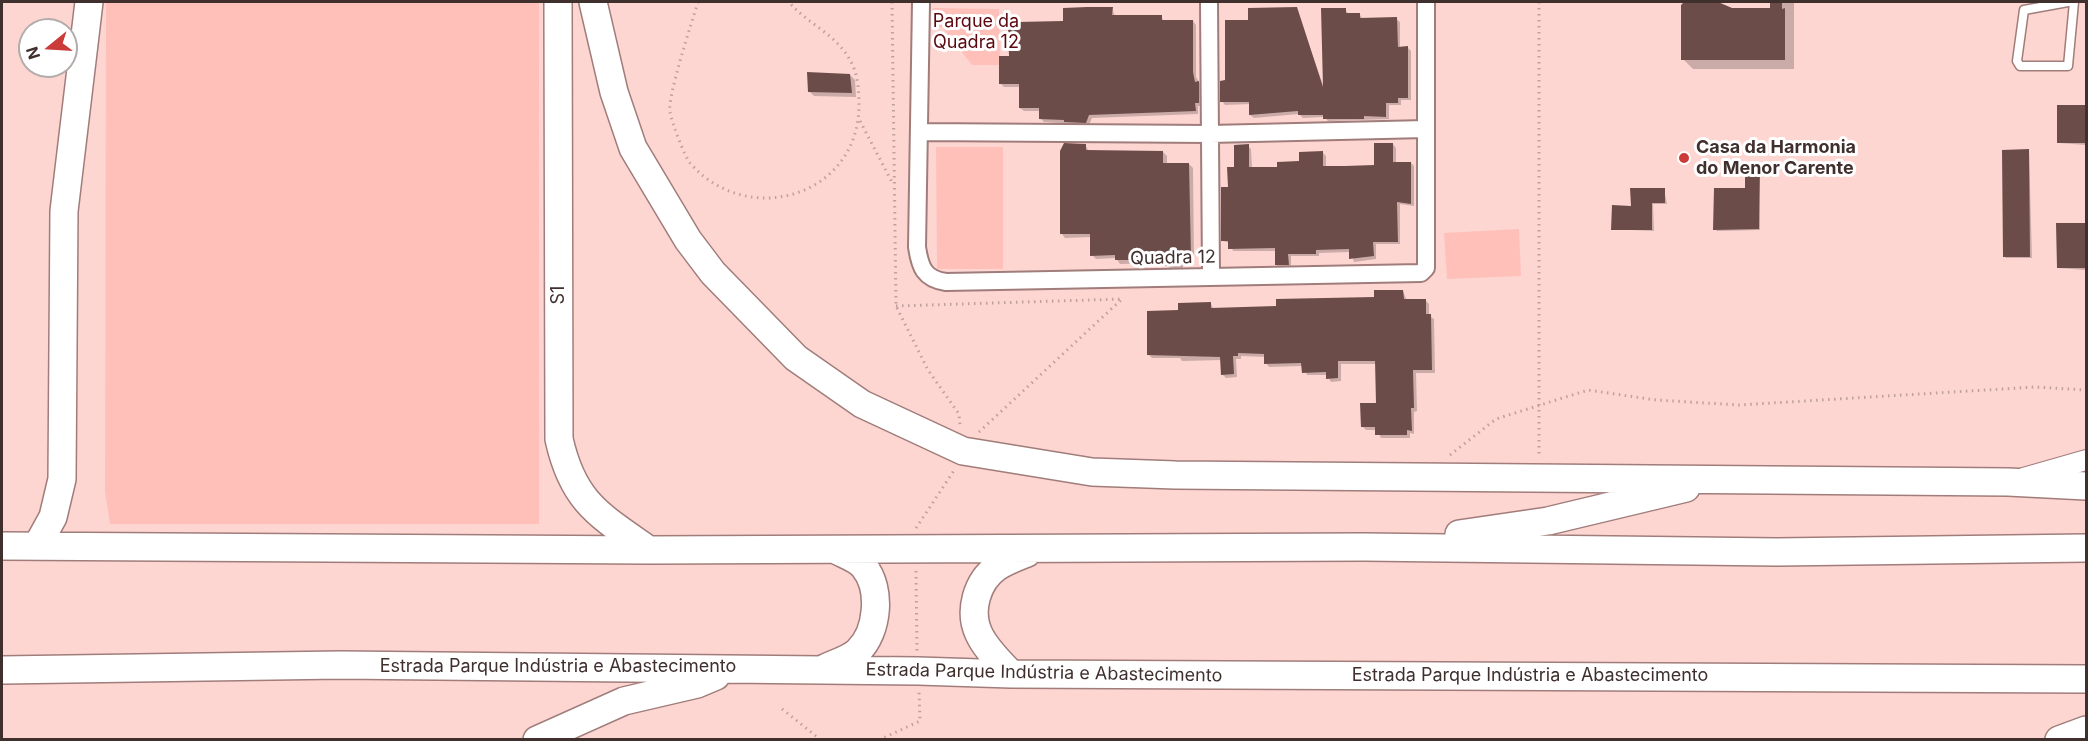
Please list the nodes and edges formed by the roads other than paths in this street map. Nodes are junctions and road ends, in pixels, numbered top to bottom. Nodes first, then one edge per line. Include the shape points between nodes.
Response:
1 (89, 2) edge
2 (558, 2) edge
3 (593, 2) edge
4 (921, 2) edge
5 (1209, 2) edge
6 (1426, 2) edge
7 (2068, 2) edge
8 (2074, 2) edge
9 (1426, 129) junction
10 (920, 132) junction
11 (1210, 134) junction
12 (1211, 276) junction
13 (2086, 460) edge
14 (1716, 480) junction
15 (2008, 482) junction
16 (2086, 486) edge
17 (2, 546) edge
18 (38, 546) junction
19 (1364, 547) junction
20 (2086, 548) edge
21 (649, 550) junction
22 (836, 550) junction
23 (1033, 550) junction
24 (736, 668) junction
25 (2, 670) edge
26 (821, 670) junction
27 (1011, 674) junction
28 (2086, 679) edge
29 (2086, 730) edge
30 (537, 740) edge
31 (2059, 740) edge

1 - 18 highway via 64,211 62,479 58,501
2 - 21 highway, S1 via 559,439 565,466 585,501
3 - 14 highway via 614,92 633,148 688,240 713,273 796,358 827,381 887,418 963,451 1092,472
4 - 10 street, Quadra 12
5 - 11 street
6 - 9 street, Quadra 12
7 - 8 lane via 2024,10 2017,61 2020,66 2068,66
9 - 11 street
9 - 12 street, Quadra 12 via 1426,268 1421,273
10 - 11 street
10 - 12 street, Quadra 12 via 917,247 920,267 936,281
11 - 12 street
13 - 15 street
14 - 15 highway
14 - 19 highway via 1548,521
15 - 16 highway
17 - 18 highway
18 - 21 highway
19 - 20 highway via 1777,552
19 - 23 highway
21 - 22 highway
22 - 23 highway
22 - 26 highway via 864,567 872,583 874,617 871,631 856,653
23 - 27 highway via 998,566 978,589 976,599 978,633
24 - 25 highway, Estrada Parque Indústria e Abastecimento via 340,665
24 - 26 highway, Estrada Parque Indústria e Abastecimento
24 - 30 highway via 697,684 624,701
26 - 27 highway, Estrada Parque Indústria e Abastecimento
27 - 28 highway, Estrada Parque Indústria e Abastecimento
29 - 31 highway

